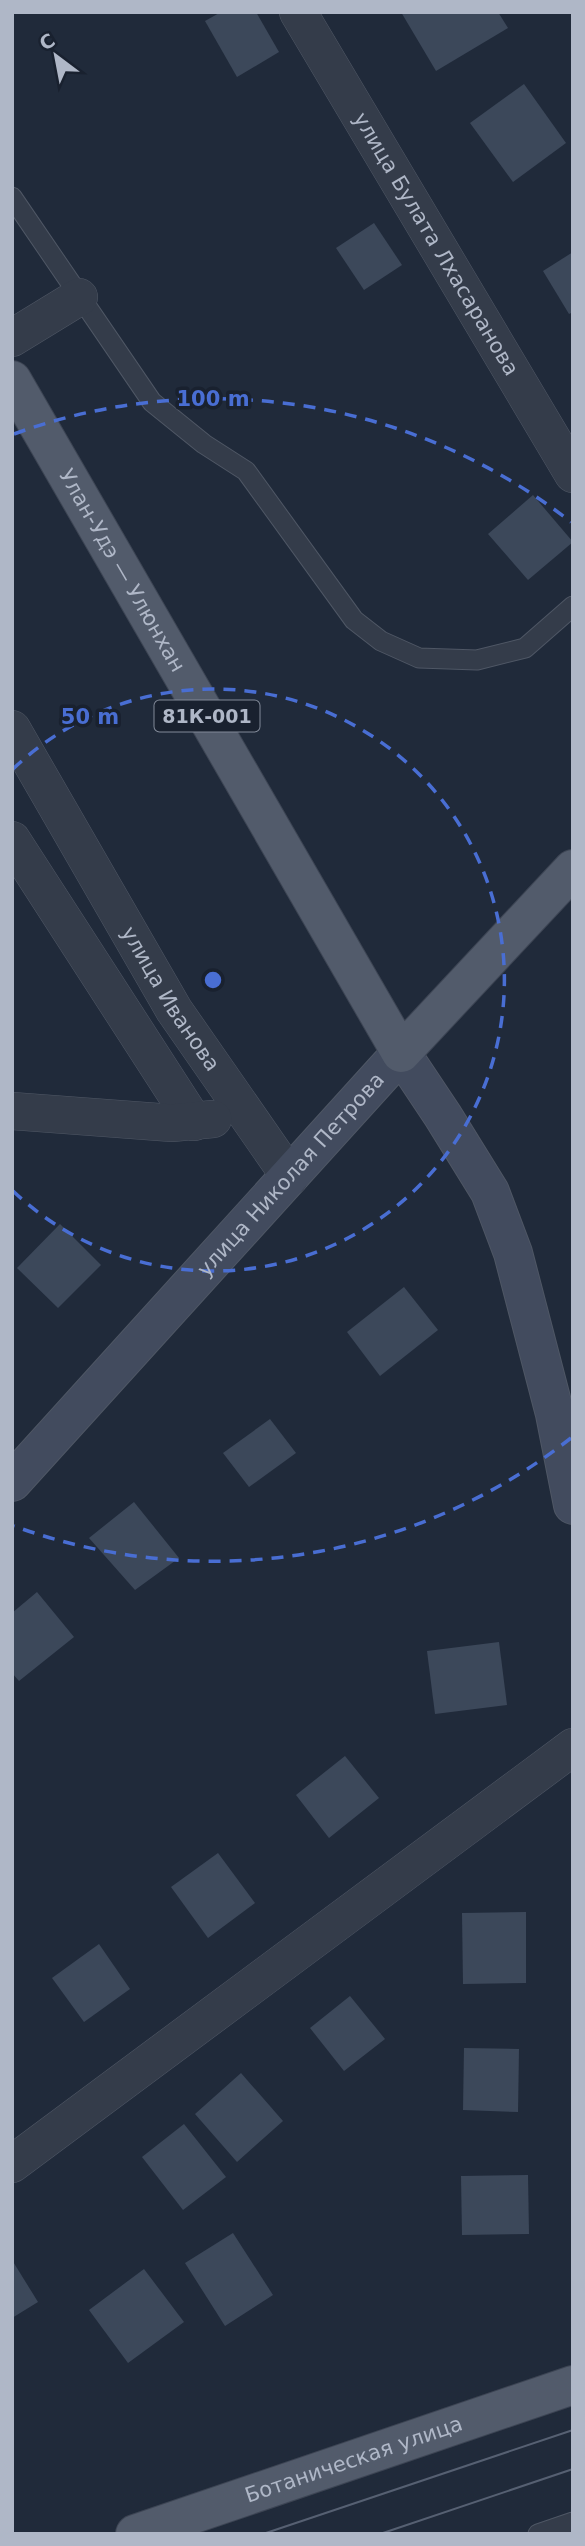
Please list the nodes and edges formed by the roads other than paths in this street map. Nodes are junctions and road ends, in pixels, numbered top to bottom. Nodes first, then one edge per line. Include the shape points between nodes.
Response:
1 (298, 12) edge
2 (12, 197) edge
3 (79, 297) junction
4 (12, 338) edge
5 (12, 380) edge
6 (573, 474) edge
7 (573, 606) edge
8 (12, 729) edge
9 (12, 840) edge
10 (573, 869) edge
11 (401, 1053) junction
12 (12, 1111) edge
13 (244, 1111) junction
14 (194, 1122) junction
15 (290, 1177) junction
16 (12, 1482) edge
17 (573, 1505) edge
18 (573, 1746) edge
19 (12, 2164) edge
20 (573, 2385) edge
21 (573, 2522) edge
22 (135, 2534) edge
23 (538, 2534) edge

1 - 6 street, улица Булата Лхасаранова
2 - 3 lane
3 - 4 street
3 - 7 lane via 152,402 246,471 354,620 381,641 419,658 477,660 525,648
5 - 11 main road, Улан-Удэ — Улюнхан / 81К-001
8 - 13 street, улица Иванова via 174,1010
9 - 14 street
10 - 11 main road, улица Николая Петрова
11 - 15 main road, улица Николая Петрова
11 - 17 main road via 490,1192 509,1241 555,1414
12 - 14 street
13 - 14 street
13 - 15 street, улица Иванова
15 - 16 main road, улица Николая Петрова
18 - 19 street
20 - 22 main road, Ботаническая улица
21 - 23 lane

